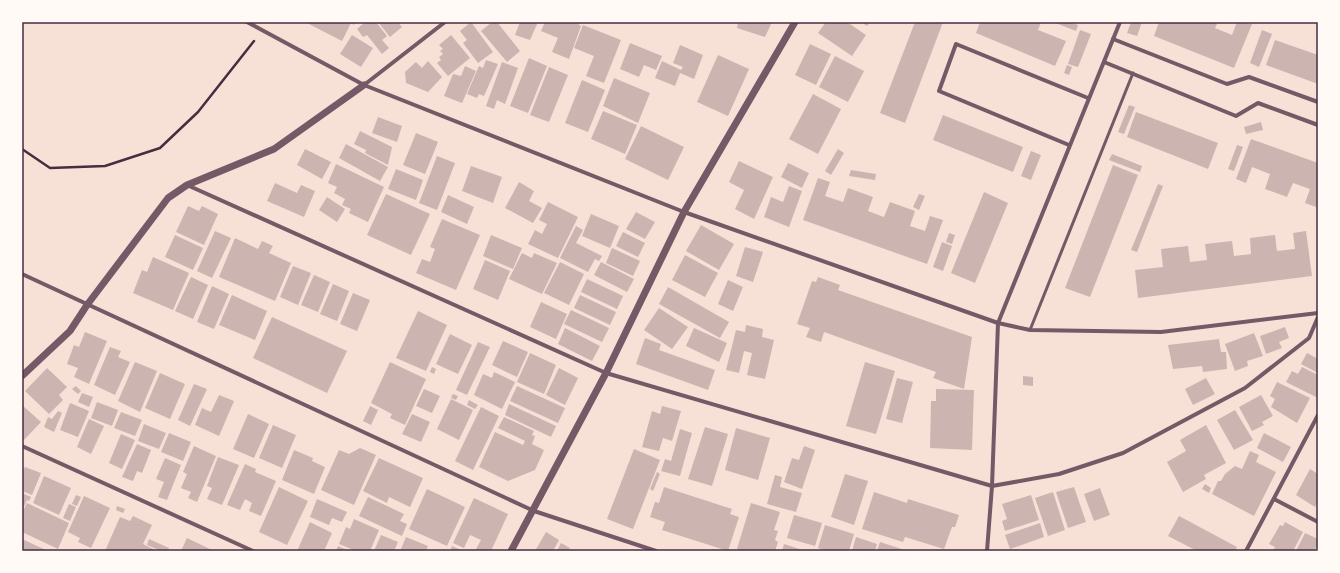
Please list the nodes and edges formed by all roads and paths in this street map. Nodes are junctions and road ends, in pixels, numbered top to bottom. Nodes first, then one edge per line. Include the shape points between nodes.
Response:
1 (247, 22) edge
2 (445, 22) edge
3 (795, 22) edge
4 (1120, 22) edge
5 (262, 30) junction
6 (1113, 39) junction
7 (1104, 62) junction
8 (1133, 74) junction
9 (364, 85) junction
10 (1088, 98) junction
11 (1318, 102) edge
12 (1318, 125) edge
13 (1069, 146) junction
14 (22, 149) edge
15 (187, 185) junction
16 (684, 212) junction
17 (22, 274) edge
18 (87, 305) junction
19 (1318, 313) edge
20 (1318, 317) edge
21 (998, 323) junction
22 (1030, 330) junction
23 (606, 373) junction
24 (22, 376) edge
25 (1318, 415) edge
26 (22, 446) edge
27 (992, 486) junction
28 (1274, 499) junction
29 (534, 511) junction
30 (1318, 522) edge
31 (253, 551) edge
32 (511, 551) edge
33 (656, 551) edge
34 (987, 551) edge
35 (1246, 551) edge

1 - 5 street
2 - 9 street
3 - 16 street
4 - 6 street
5 - 9 street
5 - 14 path via 198,112 160,148 105,166 50,168
6 - 7 street
6 - 11 street via 1227,84 1249,77
7 - 8 street
7 - 10 street
8 - 12 street via 1236,116 1258,103
8 - 22 lane
9 - 15 street via 274,149
9 - 16 street
10 - 13 street
10 - 13 street via 956,44 939,91
13 - 21 street
15 - 18 street via 168,198
15 - 23 street
16 - 21 street
16 - 23 street
17 - 18 street
18 - 24 street via 70,331
18 - 29 street
19 - 22 street via 1161,332
20 - 27 street via 1309,338 1245,388 1123,453 1059,474
21 - 22 street
21 - 27 street
23 - 27 street
23 - 29 street
25 - 28 street
26 - 31 street
27 - 34 street
28 - 30 street
28 - 35 street
29 - 32 street
29 - 33 street

